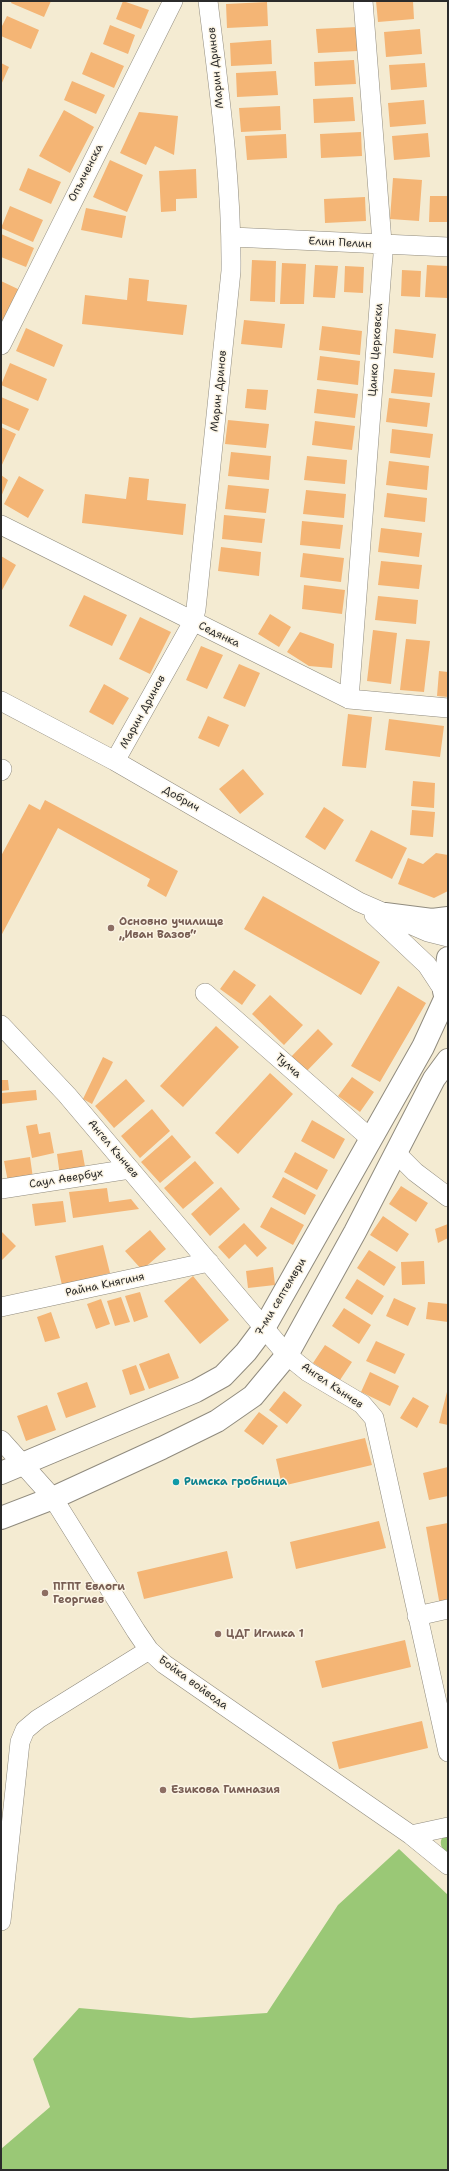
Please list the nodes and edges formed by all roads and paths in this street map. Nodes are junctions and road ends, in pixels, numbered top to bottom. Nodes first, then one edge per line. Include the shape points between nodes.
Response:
1 (173, 1) edge
2 (208, 1) edge
3 (363, 1) edge
4 (232, 238) junction
5 (383, 244) junction
6 (448, 246) edge
7 (1, 345) edge
8 (1, 526) edge
9 (193, 622) junction
10 (348, 699) junction
11 (1, 701) edge
12 (448, 708) edge
13 (115, 761) junction
14 (359, 902) junction
15 (385, 914) junction
16 (448, 918) edge
17 (448, 937) edge
18 (448, 958) edge
19 (205, 993) dead end
20 (446, 1000) edge
21 (1, 1025) edge
22 (448, 1060) edge
23 (371, 1139) junction
24 (396, 1153) junction
25 (130, 1169) junction
26 (1, 1189) edge
27 (448, 1197) edge
28 (209, 1262) junction
29 (1, 1308) edge
30 (264, 1328) junction
31 (287, 1355) junction
32 (1, 1440) edge
33 (23, 1464) junction
34 (1, 1473) edge
35 (53, 1498) junction
36 (1, 1518) edge
37 (448, 1610) edge
38 (417, 1616) junction
39 (149, 1650) junction
40 (448, 1752) edge
41 (448, 1827) edge
42 (411, 1835) junction
43 (448, 1865) edge
44 (1, 1920) edge

1 - 7 street, Опълченска
2 - 4 street, Марин Дринов via 220,99
3 - 5 street, Цанко Церковски
4 - 5 street, Елин Пелин
4 - 9 street, Марин Дринов via 231,271
5 - 6 street, Елин Пелин
5 - 10 street, Цанко Церковски
8 - 9 street, Седянка
9 - 10 street, Седянка
9 - 13 street, Марин Дринов
10 - 12 street, Седянка
11 - 13 street, Добрич
13 - 14 street, Добрич
14 - 15 street, Добрич
14 - 20 street, Добрич via 415,952 437,978
15 - 16 main road via 432,920
15 - 17 street, Добрич via 428,932
18 - 20 main road, 7-ми септември
19 - 23 street, Тулча
20 - 23 main road, 7-ми септември
21 - 25 street, Ангел Кънчев via 67,1095
22 - 24 main road via 434,1079
23 - 30 main road, 7-ми септември
24 - 27 street via 415,1172
24 - 31 main road
25 - 26 street, Саул Авербух
25 - 28 street, Ангел Кънчев
28 - 29 street, Райна Княгиня
28 - 30 street, Ангел Кънчев
30 - 31 street, Ангел Кънчев
30 - 33 main road, 7-ми септември via 223,1376 159,1408
31 - 35 main road via 253,1396 217,1421
31 - 38 street, Ангел Кънчев via 314,1376 362,1404 374,1418
32 - 33 street, Бойка войвода
33 - 34 main road, 7-ми септември
33 - 35 street, Бойка войвода
35 - 36 main road
35 - 39 street, Бойка войвода
37 - 38 street
38 - 40 street, Ангел Кънчев
39 - 42 street, Бойка войвода via 183,1679
39 - 44 street via 38,1719 25,1730 20,1742
41 - 42 street
42 - 43 street, Бойка войвода

